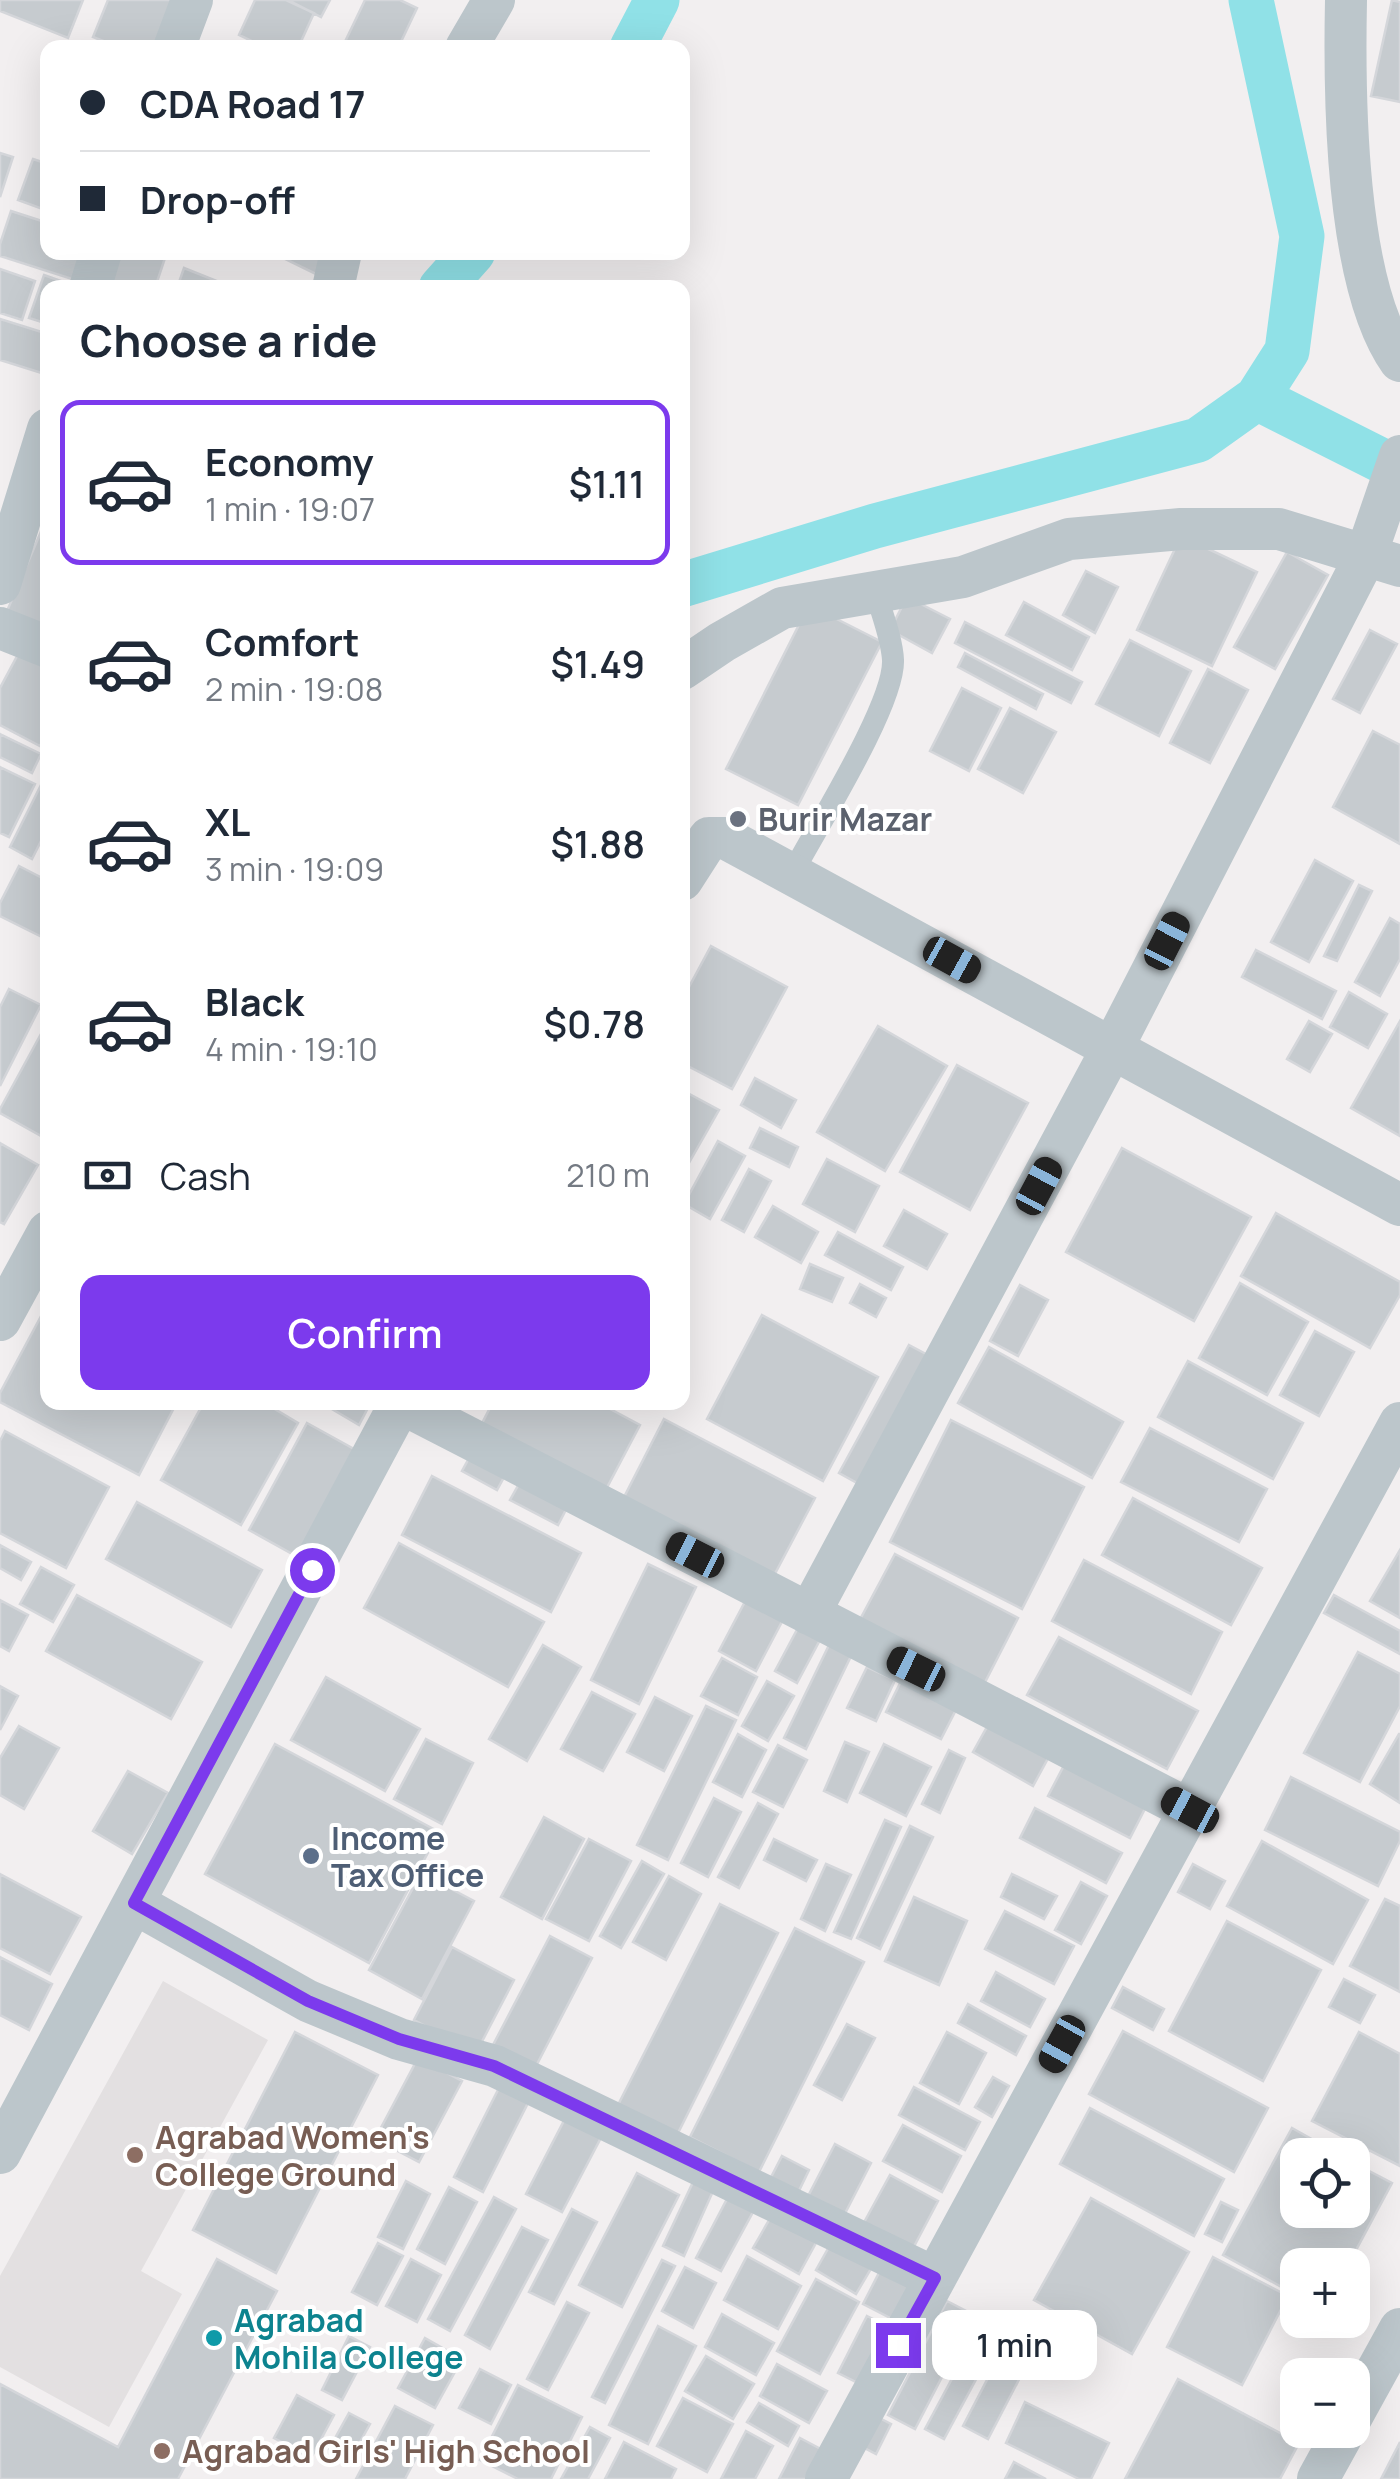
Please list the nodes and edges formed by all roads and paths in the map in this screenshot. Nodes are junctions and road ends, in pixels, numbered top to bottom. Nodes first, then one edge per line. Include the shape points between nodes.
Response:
1 (192, 0) edge
2 (494, 0) edge
3 (1346, 0) edge
4 (177, 40) edge
5 (471, 40) edge
6 (1400, 362) edge
7 (40, 455) edge
8 (1400, 456) edge
9 (1379, 552) edge
10 (0, 584) edge
11 (876, 593) junction
12 (0, 628) edge
13 (40, 644) edge
14 (690, 664) edge
15 (690, 868) edge
16 (792, 874) junction
17 (1113, 1047) junction
18 (1400, 1205) edge
19 (40, 1247) edge
20 (0, 1320) edge
21 (397, 1410) edge
22 (415, 1410) edge
23 (1400, 1423) edge
24 (809, 1614) junction
25 (1190, 1810) junction
26 (134, 1903) junction
27 (0, 2153) edge
28 (935, 2278) junction
29 (1400, 2329) edge
30 (1370, 2383) edge
31 (1335, 2448) edge
32 (826, 2479) edge
33 (1318, 2479) edge

1 - 4 street
2 - 5 street
3 - 6 street via 1352,198 1366,282
7 - 10 street
8 - 9 street
9 - 11 street via 1279,529 1070,538 963,577
9 - 17 street
11 - 14 street via 782,608
11 - 16 lane via 893,659 891,684
12 - 13 street
15 - 16 street via 709,838 725,838
16 - 17 street
17 - 18 street
17 - 24 street
19 - 20 street
21 - 26 street
22 - 24 street
23 - 25 street
24 - 25 street
25 - 28 street
26 - 27 street
26 - 28 street via 308,2001 399,2039 494,2066
28 - 32 street
29 - 30 street
31 - 33 street

